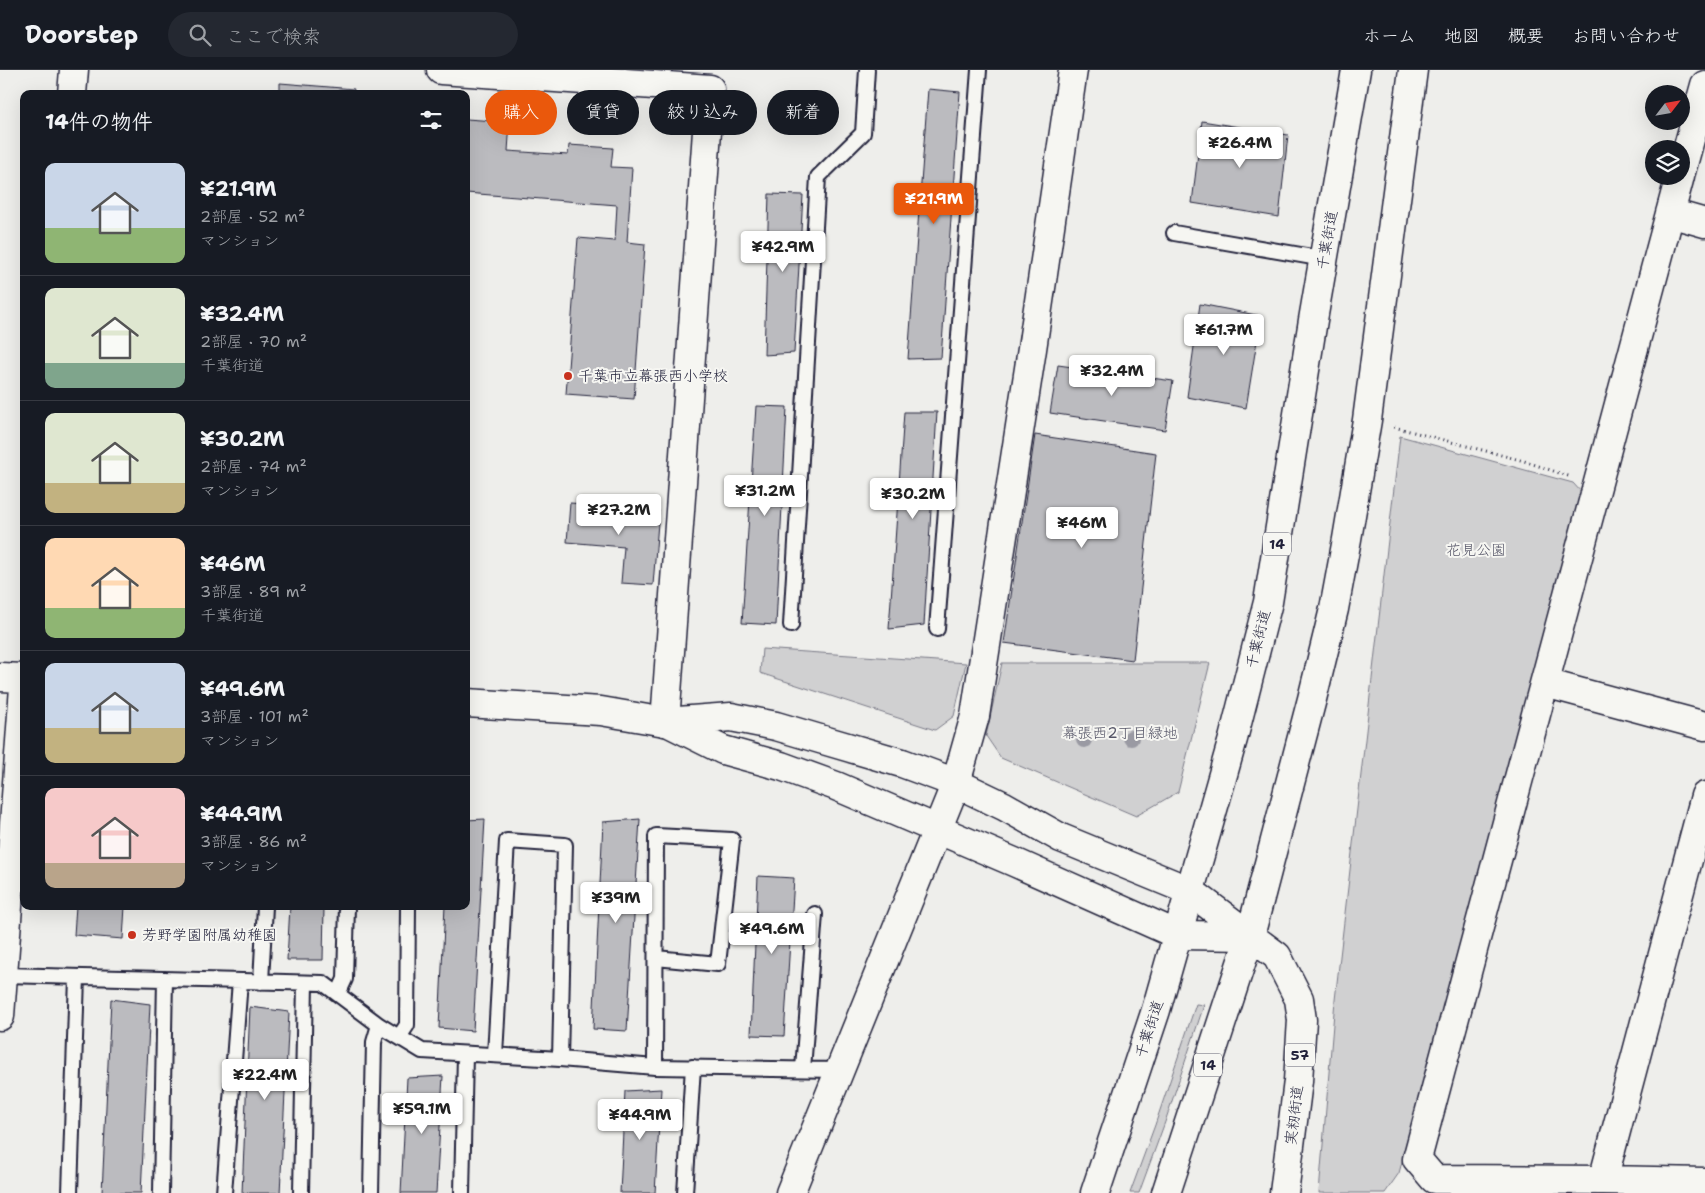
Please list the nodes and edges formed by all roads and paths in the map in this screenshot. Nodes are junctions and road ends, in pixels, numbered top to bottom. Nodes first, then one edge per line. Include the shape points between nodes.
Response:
1 (74, 70) edge
2 (440, 70) edge
3 (867, 70) edge
4 (979, 70) edge
5 (1073, 70) edge
6 (1356, 70) edge
7 (1413, 70) edge
8 (1705, 85) edge
9 (72, 90) edge
10 (1690, 140) edge
11 (1678, 185) edge
12 (1670, 213) junction
13 (1705, 223) edge
14 (1174, 233) dead end
15 (1324, 259) junction
16 (1367, 420) junction
17 (1597, 485) junction
18 (791, 625) dead end
19 (937, 629) dead end
20 (0, 677) edge
21 (20, 678) edge
22 (1544, 683) junction
23 (470, 703) edge
24 (665, 722) junction
25 (1705, 726) edge
26 (20, 738) edge
27 (956, 783) junction
28 (1705, 796) edge
29 (937, 830) junction
30 (1190, 891) junction
31 (265, 910) edge
32 (347, 910) edge
33 (408, 910) edge
34 (815, 914) dead end
35 (1178, 934) junction
36 (1250, 936) junction
37 (656, 958) junction
38 (2, 965) edge
39 (77, 977) junction
40 (165, 979) junction
41 (240, 981) junction
42 (262, 982) junction
43 (305, 983) junction
44 (338, 994) junction
45 (0, 1016) edge
46 (379, 1025) junction
47 (400, 1037) junction
48 (465, 1054) junction
49 (495, 1055) junction
50 (560, 1059) junction
51 (655, 1067) junction
52 (693, 1067) junction
53 (803, 1069) junction
54 (840, 1070) junction
55 (1602, 1180) junction
56 (1705, 1182) edge
57 (70, 1193) edge
58 (161, 1193) edge
59 (224, 1193) edge
60 (301, 1193) edge
61 (371, 1193) edge
62 (462, 1193) edge
63 (685, 1193) edge
64 (790, 1193) edge
65 (1095, 1193) edge
66 (1166, 1193) edge
67 (1284, 1193) edge

1 - 9 main road
2 - 24 main road via 710,90
3 - 18 lane via 863,133 818,176
4 - 19 lane
5 - 27 main road via 975,716
6 - 15 main road, 千葉街道 / 14
7 - 16 main road, 14
8 - 10 main road
11 - 12 main road
12 - 13 main road
12 - 17 main road
14 - 15 lane
15 - 30 main road, 千葉街道 / 14 via 1268,602
16 - 17 path via 1524,461
16 - 36 main road, 14 via 1334,609
17 - 22 main road
20 - 21 main road
22 - 25 main road
22 - 55 main road via 1417,1159 1434,1179
23 - 24 main road via 601,711
24 - 27 main road, 実籾街道 via 731,717 776,726 902,763
24 - 29 main road via 723,750 836,786
26 - 38 main road
27 - 29 main road
27 - 30 main road, 実籾街道 via 1061,838
28 - 55 main road
29 - 35 main road
29 - 54 main road
30 - 35 main road, 千葉街道 / 14
30 - 36 main road, 実籾街道
31 - 42 lane
32 - 44 lane via 345,979
33 - 47 lane via 407,1025
34 - 53 lane
35 - 36 main road
35 - 65 main road, 千葉街道 / 14
36 - 66 main road, 14
36 - 67 main road, 実籾街道 / 57 via 1277,956 1299,999 1302,1020
37 - 37 lane via 656,836 732,840 718,964
37 - 51 lane
38 - 39 lane
38 - 45 main road
39 - 40 lane
39 - 57 lane
40 - 41 lane
40 - 58 lane
41 - 42 lane
41 - 59 lane
42 - 43 lane
43 - 44 lane via 322,983
43 - 60 lane
44 - 46 lane
46 - 47 lane
46 - 61 lane via 374,1042
47 - 48 lane via 422,1051
48 - 49 lane
48 - 62 lane
49 - 50 lane
49 - 50 lane via 507,841 566,845
50 - 51 lane
51 - 52 lane
52 - 53 lane
52 - 63 lane
53 - 54 lane
54 - 64 main road
55 - 56 main road

